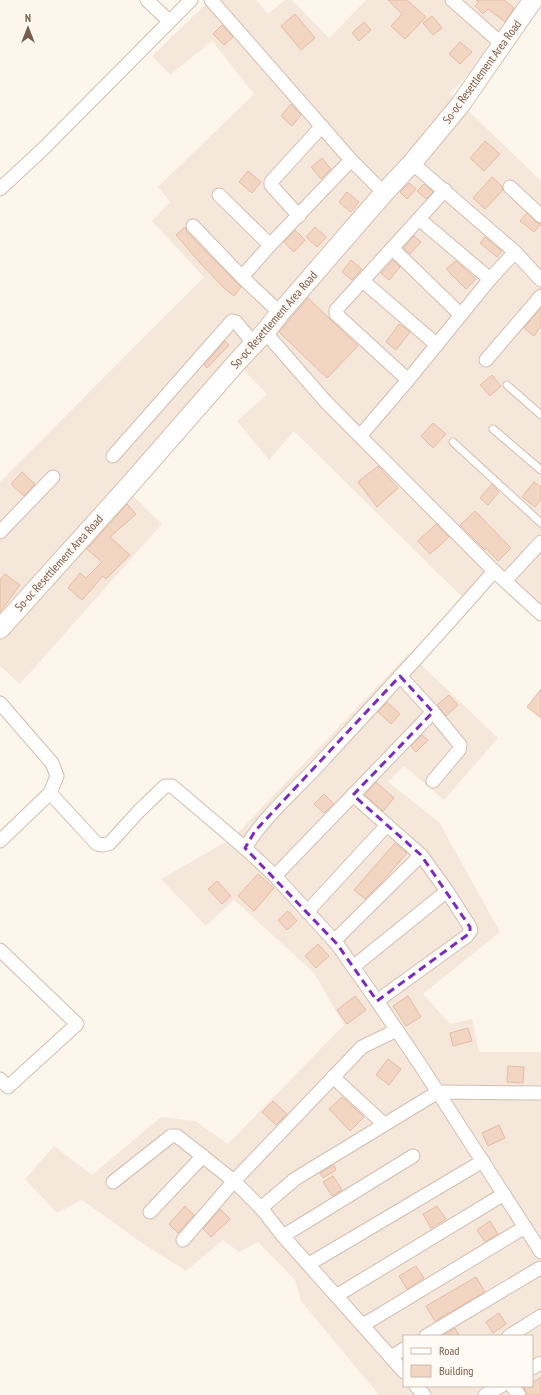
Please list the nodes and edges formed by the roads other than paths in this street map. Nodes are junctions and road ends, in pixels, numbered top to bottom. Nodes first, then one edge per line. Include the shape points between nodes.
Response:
1 (147, 0) edge
2 (191, 0) edge
3 (211, 0) edge
4 (452, 0) edge
5 (533, 0) edge
6 (169, 21) junction
7 (503, 45) junction
8 (322, 126) junction
9 (351, 160) junction
10 (412, 163) junction
11 (510, 187) dead end
12 (0, 189) edge
13 (445, 190) junction
14 (384, 193) junction
15 (219, 195) dead end
16 (299, 216) junction
17 (541, 216) edge
18 (419, 219) junction
19 (193, 226) dead end
20 (270, 246) junction
21 (392, 248) junction
22 (515, 252) junction
23 (242, 277) junction
24 (490, 279) junction
25 (541, 280) edge
26 (363, 282) junction
27 (541, 296) edge
28 (280, 313) junction
29 (461, 315) junction
30 (260, 338) junction
31 (437, 345) junction
32 (486, 360) dead end
33 (408, 380) junction
34 (507, 385) dead end
35 (541, 415) edge
36 (493, 429) dead end
37 (360, 436) junction
38 (454, 442) dead end
39 (113, 456) dead end
40 (541, 470) edge
41 (53, 477) dead end
42 (541, 523) edge
43 (0, 532) edge
44 (541, 542) edge
45 (494, 571) junction
46 (505, 581) junction
47 (541, 614) edge
48 (1, 625) edge
49 (400, 676) junction
50 (0, 703) edge
51 (433, 712) junction
52 (433, 781) dead end
53 (50, 793) junction
54 (353, 795) junction
55 (387, 825) junction
56 (0, 841) edge
57 (246, 848) junction
58 (421, 855) junction
59 (275, 876) junction
60 (447, 891) junction
61 (307, 912) junction
62 (334, 941) junction
63 (0, 950) edge
64 (353, 967) junction
65 (377, 1001) junction
66 (397, 1030) junction
67 (0, 1078) edge
68 (333, 1078) junction
69 (438, 1092) junction
70 (541, 1093) edge
71 (384, 1124) junction
72 (203, 1156) junction
73 (413, 1156) dead end
74 (482, 1161) junction
75 (234, 1181) junction
76 (113, 1182) dead end
77 (504, 1194) junction
78 (261, 1208) junction
79 (150, 1212) dead end
80 (525, 1227) junction
81 (283, 1236) junction
82 (183, 1240) dead end
83 (539, 1243) edge
84 (308, 1264) junction
85 (541, 1265) edge
86 (541, 1269) edge
87 (336, 1296) junction
88 (541, 1316) edge
89 (363, 1325) junction
90 (428, 1335) edge
91 (511, 1335) edge
92 (403, 1350) edge
93 (391, 1357) junction
94 (403, 1371) edge
95 (499, 1387) edge
96 (485, 1395) edge

1 - 6 street
2 - 6 street
3 - 8 street
4 - 7 street
5 - 7 street, So-oc Resettlement Area Road
6 - 12 street
7 - 10 street, So-oc Resettlement Area Road via 460,105
8 - 9 street
8 - 16 street via 271,182
9 - 14 street
9 - 16 street
10 - 13 street
10 - 14 street, So-oc Resettlement Area Road
11 - 17 street
13 - 18 street
13 - 22 street
14 - 28 street, So-oc Resettlement Area Road
15 - 20 street
16 - 20 street
18 - 21 street
18 - 24 street
19 - 23 street
20 - 23 street
21 - 26 street
21 - 29 street
22 - 24 street
22 - 25 street
23 - 28 street
24 - 29 street
26 - 31 street
26 - 33 street via 336,310 336,314
27 - 32 street
28 - 30 street, So-oc Resettlement Area Road
29 - 31 street
30 - 37 street
30 - 39 street via 232,321
30 - 48 street, So-oc Resettlement Area Road
31 - 33 street
33 - 37 street
34 - 35 lane
36 - 40 lane
37 - 45 street
38 - 42 lane
41 - 43 street
44 - 46 street
45 - 46 street
45 - 49 street
46 - 47 street
49 - 51 street
49 - 57 street via 255,831
50 - 53 street via 52,763 57,776
51 - 52 street via 460,745 459,750
51 - 54 street
53 - 56 street
53 - 57 street via 97,844 104,845 110,843 165,786 172,786
54 - 55 street
54 - 59 street
55 - 58 street
55 - 61 street
57 - 59 street
58 - 60 street
58 - 62 street
59 - 61 street
60 - 64 street
60 - 65 street via 470,927 470,933
61 - 62 street
62 - 64 street
63 - 67 street via 77,1024 8,1087
64 - 65 street
65 - 66 street
66 - 68 street via 362,1047
66 - 69 street
68 - 71 street
68 - 75 street
69 - 70 street
69 - 71 street
69 - 74 street
71 - 78 street via 295,1179
72 - 75 street
72 - 76 street via 177,1136 171,1136
72 - 79 street
73 - 81 street
74 - 77 street
74 - 84 street
75 - 78 street
75 - 82 street
77 - 80 street
77 - 87 street
78 - 81 street
80 - 83 street
80 - 89 street
81 - 84 street
84 - 87 street
85 - 86 street
86 - 90 street
87 - 89 street
88 - 91 street
89 - 93 street
92 - 93 street
93 - 94 street
95 - 96 street

